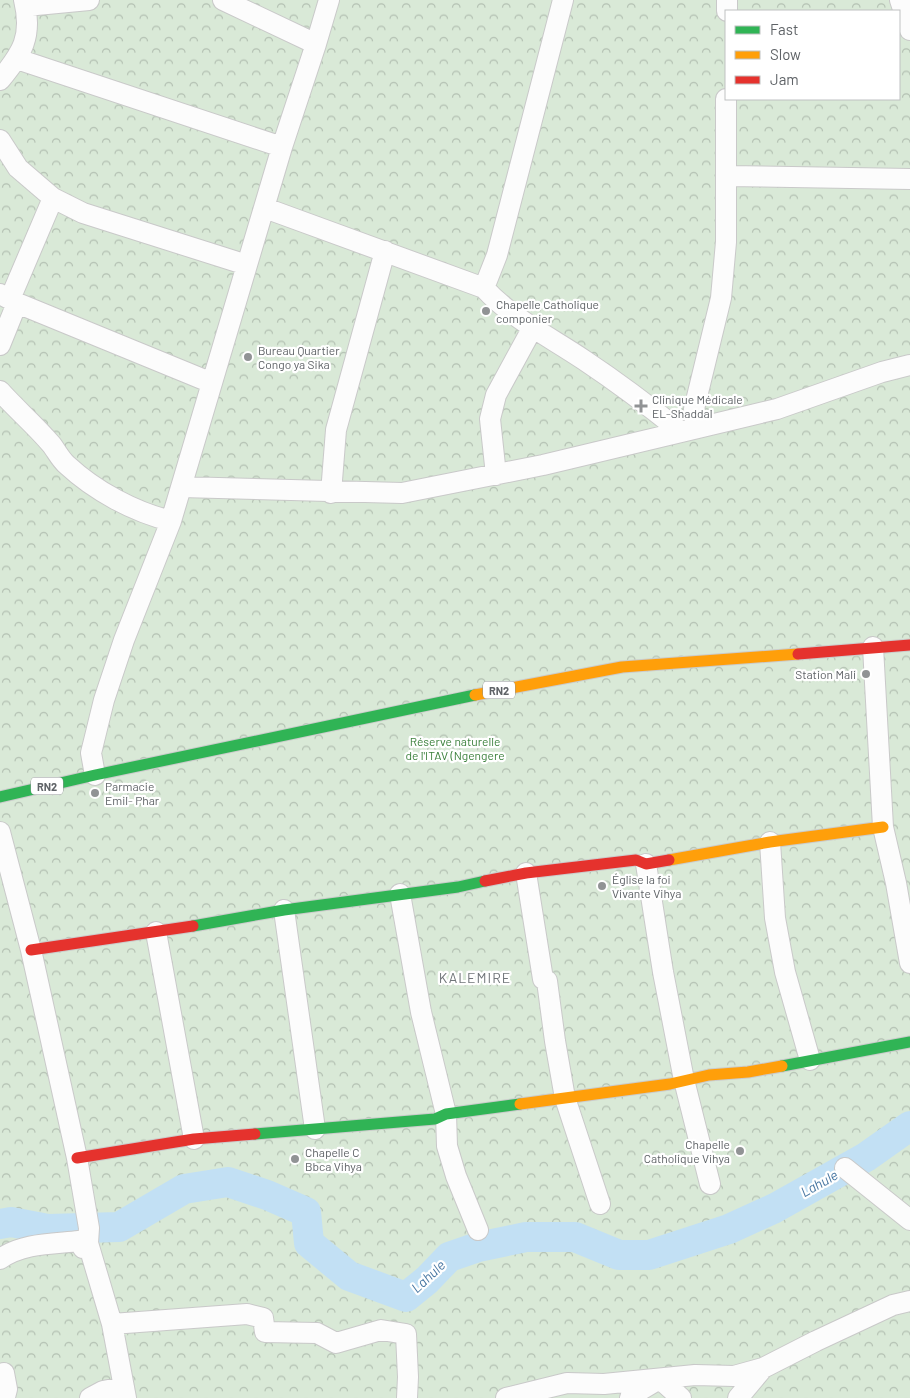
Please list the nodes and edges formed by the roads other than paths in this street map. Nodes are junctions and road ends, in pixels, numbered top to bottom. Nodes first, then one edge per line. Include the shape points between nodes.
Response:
1 (89, 0) edge
2 (223, 0) edge
3 (328, 0) edge
4 (564, 0) edge
5 (900, 0) edge
6 (25, 3) edge
7 (910, 30) edge
8 (316, 44) junction
9 (17, 59) junction
10 (0, 80) edge
11 (726, 100) edge
12 (0, 140) edge
13 (282, 147) junction
14 (726, 176) junction
15 (910, 179) edge
16 (53, 198) junction
17 (265, 208) junction
18 (385, 251) junction
19 (247, 265) junction
20 (484, 288) junction
21 (9, 299) edge
22 (533, 327) junction
23 (0, 345) edge
24 (910, 365) edge
25 (212, 383) junction
26 (0, 391) edge
27 (687, 430) junction
28 (496, 475) junction
29 (181, 488) junction
30 (331, 493) junction
31 (171, 521) junction
32 (910, 645) edge
33 (873, 647) junction
34 (95, 774) junction
35 (0, 797) edge
36 (883, 827) junction
37 (0, 832) edge
38 (770, 842) junction
39 (646, 864) junction
40 (526, 873) junction
41 (903, 882) edge
42 (400, 894) junction
43 (284, 910) junction
44 (156, 932) junction
45 (31, 950) junction
46 (910, 962) edge
47 (910, 1042) edge
48 (810, 1060) junction
49 (684, 1080) junction
50 (565, 1098) junction
51 (446, 1114) junction
52 (315, 1129) junction
53 (194, 1138) junction
54 (77, 1158) junction
55 (845, 1168) dead end
56 (710, 1184) dead end
57 (600, 1204) dead end
58 (910, 1220) edge
59 (478, 1230) dead end
60 (89, 1245) junction
61 (0, 1259) edge
62 (910, 1300) edge
63 (112, 1324) junction
64 (763, 1368) junction
65 (0, 1374) edge
66 (660, 1379) junction
67 (125, 1392) edge
68 (4, 1398) edge
69 (90, 1398) edge
70 (408, 1398) edge
71 (506, 1398) edge
72 (630, 1398) edge
73 (681, 1398) edge
74 (738, 1398) edge

1 - 6 street
2 - 8 street
3 - 8 street
4 - 20 street via 497,255
5 - 7 street
6 - 9 street via 28,27
8 - 13 street
9 - 10 street
9 - 13 street
11 - 14 street
12 - 16 street via 18,168
13 - 17 street
14 - 15 street
14 - 27 street via 726,242 721,298
16 - 19 street via 83,213
16 - 21 street
17 - 18 street
17 - 19 street
18 - 20 street
18 - 30 street via 336,430
19 - 25 street
20 - 22 street via 495,300
21 - 23 street
21 - 25 street
22 - 27 street
22 - 28 street via 496,395 490,419
24 - 27 street via 777,409
25 - 29 street
26 - 31 street via 79,476 121,501
27 - 28 street
28 - 30 street via 402,494
29 - 30 street
29 - 31 street
31 - 34 street via 104,700 91,753
32 - 33 main road, RN2
33 - 34 main road, RN2 via 622,668 487,692
33 - 36 street
34 - 35 main road, RN2
36 - 38 main road
36 - 41 street
37 - 45 street
38 - 39 main road
38 - 48 street via 783,963
39 - 40 main road via 636,860
39 - 49 street
40 - 42 main road via 458,887
40 - 50 street
41 - 46 street
42 - 43 main road
42 - 51 street via 420,1012
43 - 44 main road
43 - 52 street
44 - 45 main road
44 - 53 street
45 - 54 street
47 - 48 main road
48 - 49 main road
49 - 50 main road
49 - 56 street
50 - 51 main road
50 - 57 street
51 - 52 main road via 435,1119
51 - 59 street via 447,1146
52 - 53 main road
53 - 54 main road
54 - 60 street
55 - 58 street
60 - 61 street via 82,1248 79,1241 36,1245 10,1252
60 - 63 street
62 - 64 street
63 - 67 street
63 - 70 street via 247,1314 263,1318 265,1332 317,1334 336,1343 380,1330 406,1334
64 - 66 street via 734,1376 695,1375
64 - 74 street
65 - 68 street via 4,1374 7,1389
66 - 71 street via 604,1384 567,1383
66 - 72 street
66 - 73 street
67 - 69 street via 102,1391

